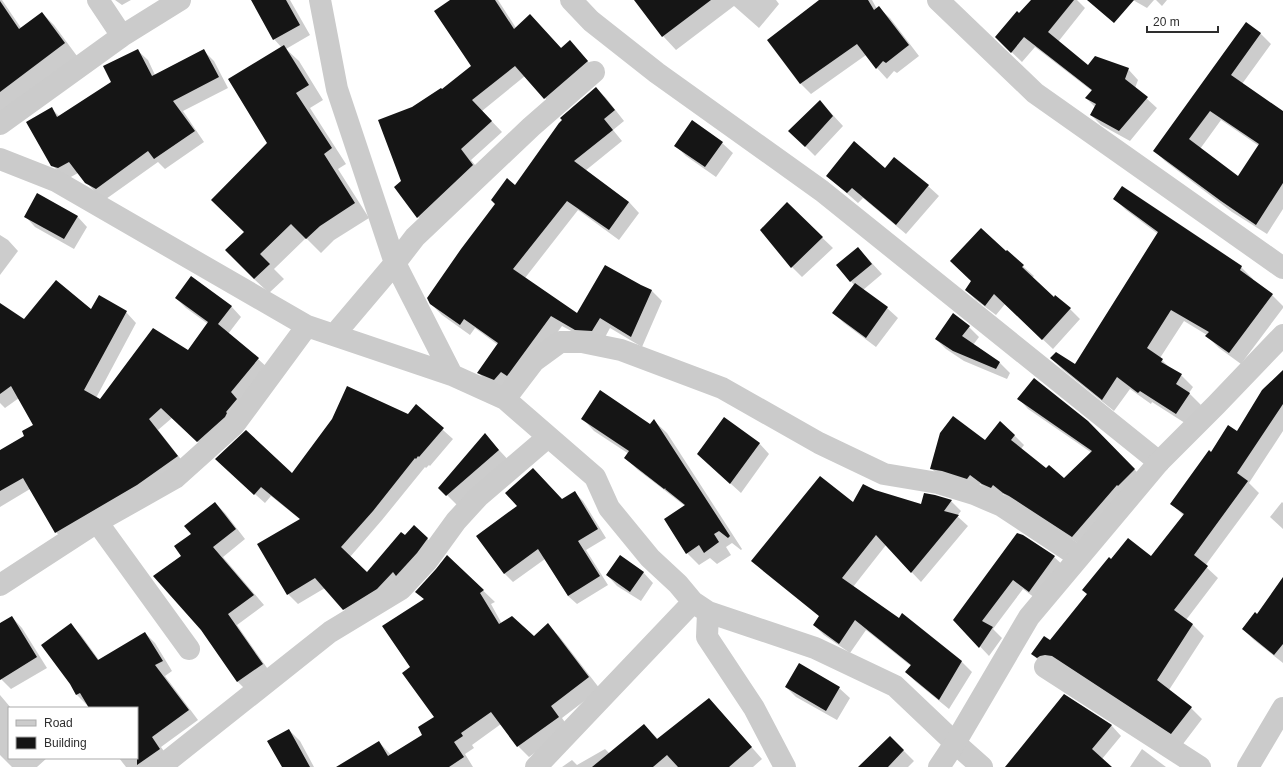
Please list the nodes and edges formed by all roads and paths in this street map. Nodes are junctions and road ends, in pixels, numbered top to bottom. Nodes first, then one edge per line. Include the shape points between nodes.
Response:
1 (98, 0) edge
2 (180, 0) edge
3 (320, 0) edge
4 (571, 0) edge
5 (938, 0) edge
6 (122, 36) junction
7 (594, 72) dead end
8 (0, 124) edge
9 (0, 159) edge
10 (395, 263) junction
11 (1283, 268) edge
12 (307, 326) junction
13 (1283, 334) edge
14 (334, 335) junction
15 (452, 375) junction
16 (505, 399) junction
17 (548, 437) junction
18 (1159, 462) junction
19 (98, 522) junction
20 (1079, 557) junction
21 (0, 585) edge
22 (701, 606) junction
23 (189, 649) dead end
24 (1045, 667) dead end
25 (1283, 708) edge
26 (955, 743) junction
27 (160, 767) edge
28 (536, 767) edge
29 (785, 767) edge
30 (939, 767) edge
31 (982, 767) edge
32 (1200, 767) edge
33 (1248, 767) edge

1 - 6 street
2 - 6 street
3 - 10 street via 337,89
4 - 18 street via 591,21 657,73 822,191
5 - 11 street via 1035,93
6 - 8 street
7 - 10 street via 531,127 425,227
9 - 12 street via 56,181
10 - 14 street
10 - 15 street
12 - 14 street
12 - 19 street via 234,425 175,478
13 - 18 street
14 - 15 street
15 - 16 street
16 - 17 street
16 - 20 street via 534,361 560,342 582,342 621,350 722,388 819,443 884,474 938,483 1002,506
17 - 22 street via 595,477 609,508 650,558
17 - 27 street via 478,497 401,589 330,632
18 - 20 street
19 - 21 street
19 - 23 street
20 - 26 street via 1028,617
22 - 26 street via 815,648 895,686
22 - 28 street
22 - 29 street via 707,637 754,708
24 - 32 street
25 - 33 street
26 - 30 street
26 - 31 street

